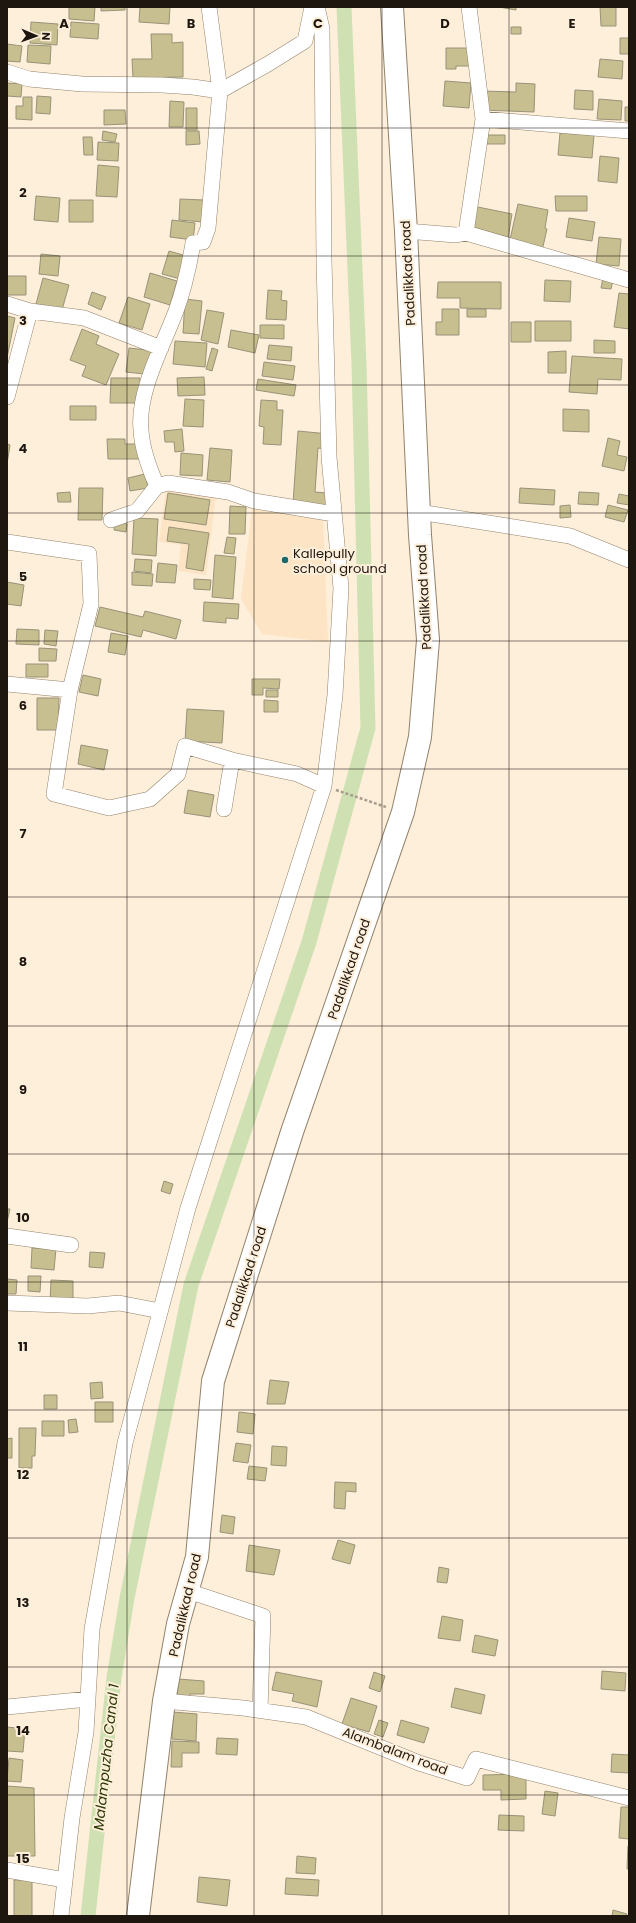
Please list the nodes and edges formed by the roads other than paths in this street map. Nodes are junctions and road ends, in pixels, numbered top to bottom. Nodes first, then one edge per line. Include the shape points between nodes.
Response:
1 (209, 7) edge
2 (312, 7) edge
3 (317, 7) edge
4 (392, 7) edge
5 (469, 7) edge
6 (7, 72) edge
7 (220, 91) junction
8 (483, 119) junction
9 (629, 131) edge
10 (406, 231) junction
11 (466, 233) junction
12 (629, 280) edge
13 (7, 304) edge
14 (30, 311) junction
15 (161, 348) junction
16 (7, 397) edge
17 (157, 486) junction
18 (419, 512) junction
19 (334, 514) junction
20 (111, 520) dead end
21 (7, 542) edge
22 (629, 560) edge
23 (7, 684) edge
24 (70, 690) junction
25 (232, 760) junction
26 (324, 786) junction
27 (224, 809) dead end
28 (7, 1236) edge
29 (71, 1245) dead end
30 (7, 1303) edge
31 (160, 1311) junction
32 (188, 1591) junction
33 (88, 1699) junction
34 (164, 1701) junction
35 (7, 1707) edge
36 (260, 1710) junction
37 (629, 1798) edge
38 (7, 1870) edge
39 (65, 1880) junction
40 (62, 1916) edge
41 (138, 1916) edge

1 - 7 street
2 - 7 street via 305,41
3 - 19 street via 322,30 328,449
4 - 10 street, Padalikkad road
5 - 8 street
6 - 7 street via 29,79 82,84 162,85
7 - 15 street via 208,228 203,242 193,243 189,270
8 - 9 street
8 - 11 street
10 - 11 street via 456,235
10 - 18 street, Padalikkad road
11 - 12 street
13 - 14 street
14 - 15 street via 84,318
14 - 16 street
15 - 17 street via 142,408 140,430 147,460
17 - 19 street via 168,483 228,492 254,501
17 - 20 street via 137,511
18 - 22 street via 570,536
18 - 32 street, Padalikkad road via 428,640 420,737 403,812 292,1132 213,1381 197,1557
19 - 26 street via 341,588 335,695
21 - 24 street via 89,554 91,604
23 - 24 street
24 - 25 street via 54,794 109,808 150,798 178,774 185,746
25 - 26 street via 297,774
25 - 27 street
26 - 31 street via 188,1208
28 - 29 street
30 - 31 street via 88,1306 119,1303
31 - 33 street via 125,1443 92,1629
32 - 34 street, Padalikkad road via 178,1624
32 - 36 street via 263,1616
33 - 35 street
33 - 39 street via 86,1732
34 - 36 street, Alambalam road
34 - 41 street, Padalikkad road
36 - 37 street, Alambalam road via 306,1717 419,1763 467,1778 476,1759
38 - 39 street
39 - 40 street

